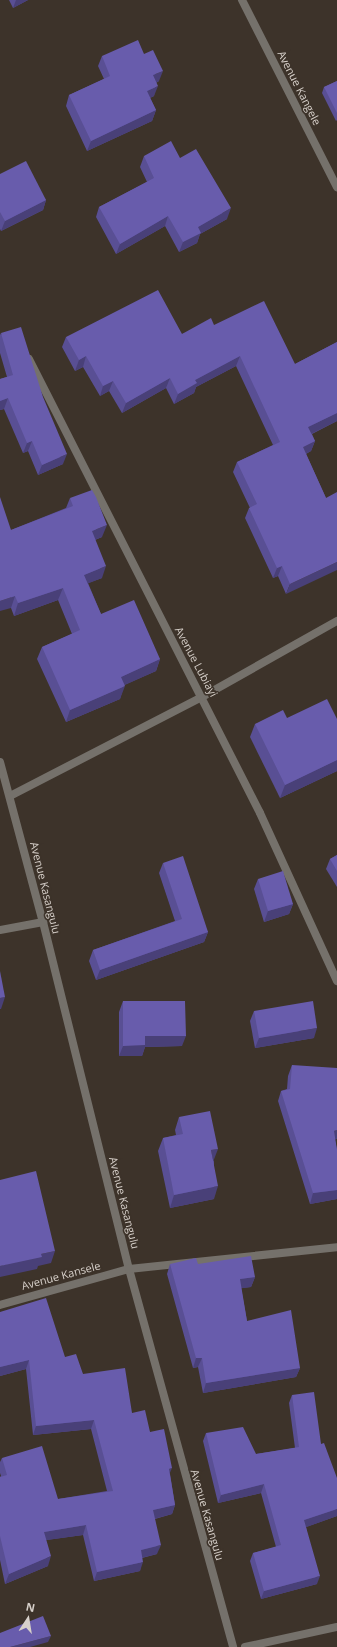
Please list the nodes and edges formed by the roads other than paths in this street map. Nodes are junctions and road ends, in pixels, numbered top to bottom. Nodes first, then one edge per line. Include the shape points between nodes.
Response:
1 (242, 0) edge
2 (337, 186) edge
3 (28, 358) edge
4 (337, 621) edge
5 (202, 697) junction
6 (0, 762) edge
7 (10, 796) junction
8 (43, 922) junction
9 (0, 930) edge
10 (337, 981) edge
11 (337, 1247) edge
12 (129, 1269) junction
13 (0, 1305) edge
14 (337, 1627) edge
15 (233, 1647) edge
16 (245, 1647) edge

1 - 2 street, Avenue Kangele
3 - 5 street, Avenue Lubiayi via 114,530
4 - 5 street
5 - 7 street
5 - 10 street, Avenue Lubiayi via 260,813
6 - 7 street, Avenue Kasangulu
7 - 8 street, Avenue Kasangulu
8 - 9 street
8 - 12 street, Avenue Kasangulu
11 - 12 street, Avenue Kansele
12 - 13 street, Avenue Kansele
12 - 15 street, Avenue Kasangulu
14 - 16 street

